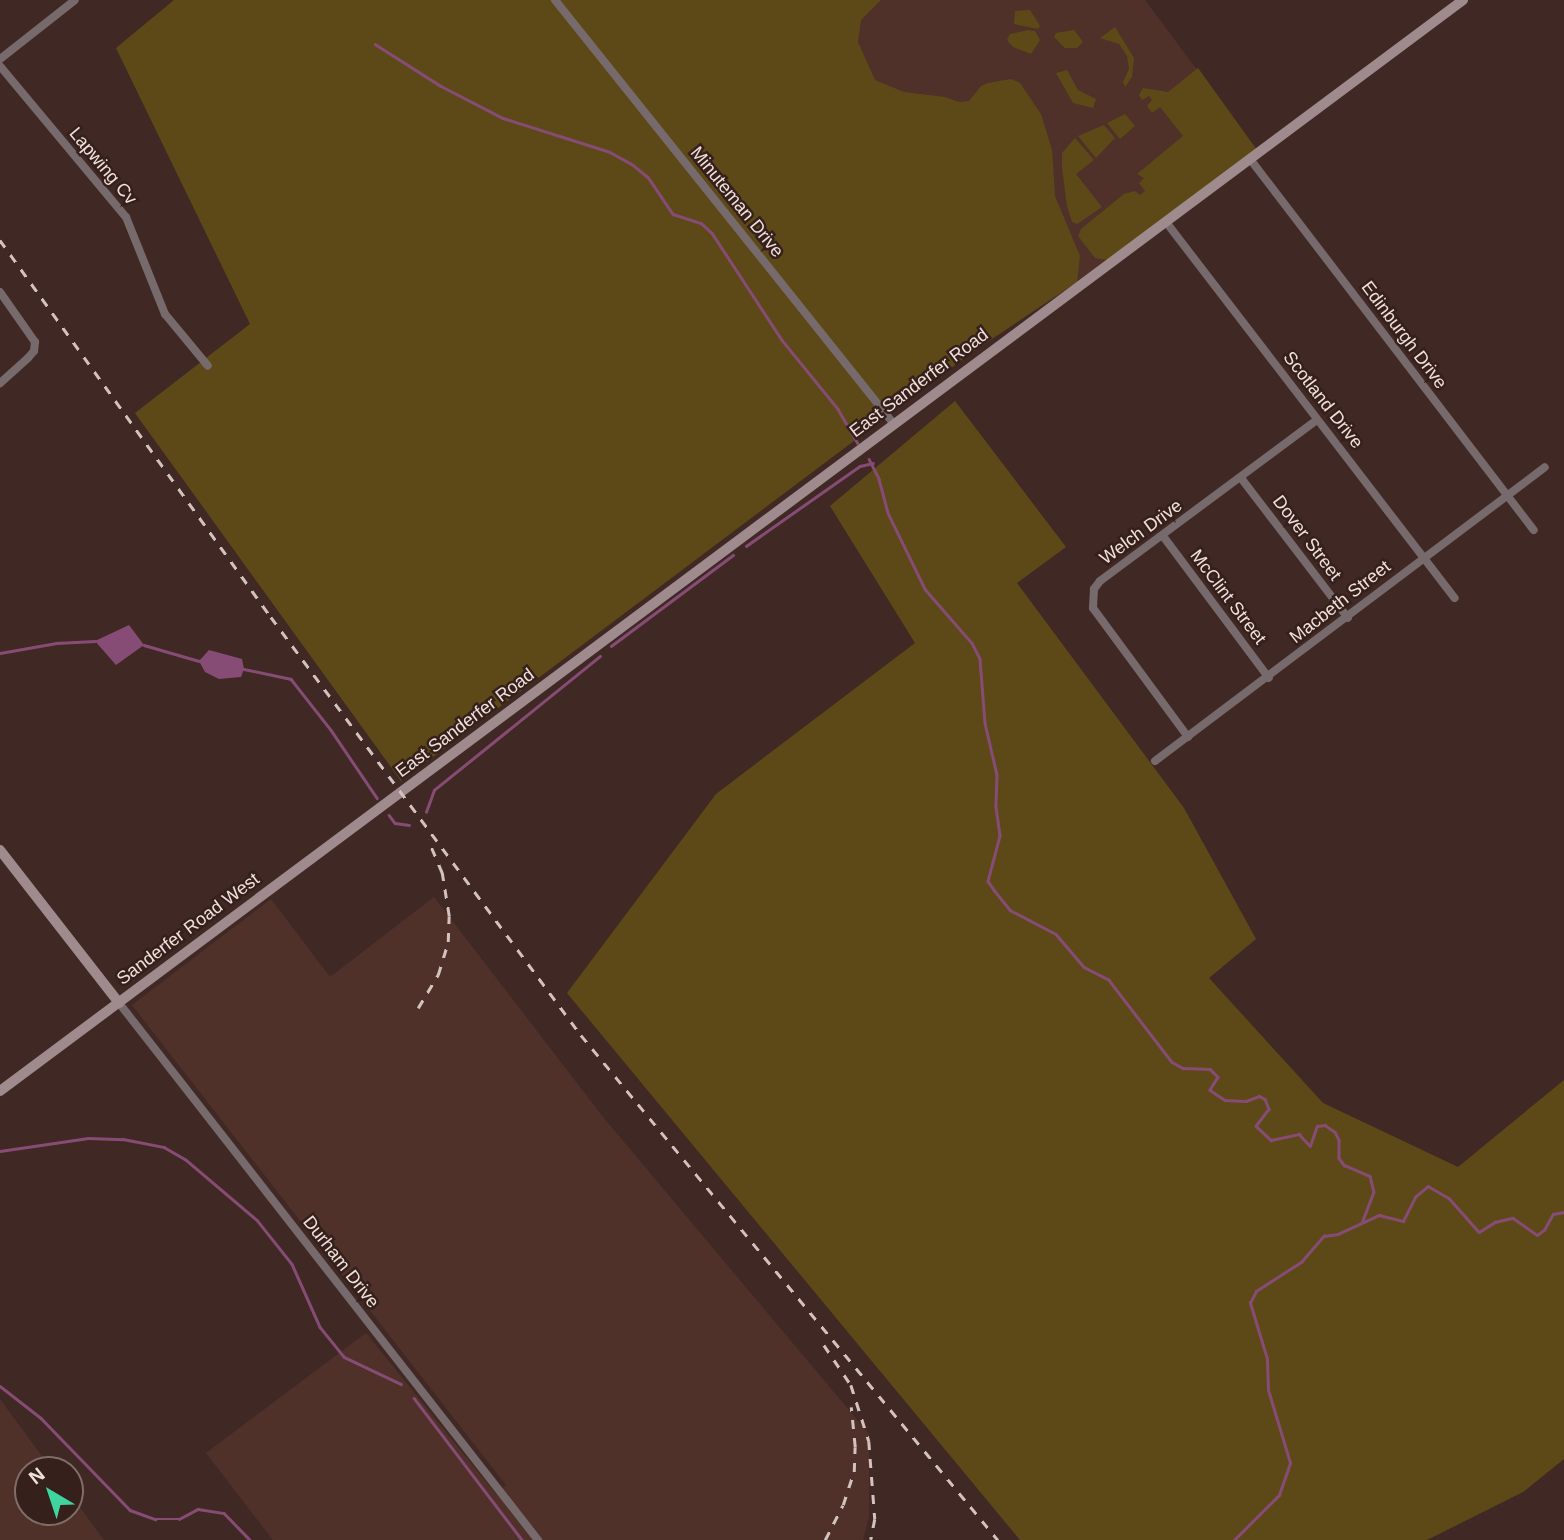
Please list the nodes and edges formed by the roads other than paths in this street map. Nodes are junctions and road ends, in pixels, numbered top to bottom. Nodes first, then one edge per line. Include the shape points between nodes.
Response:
1 (75, 0) edge
2 (555, 0) edge
3 (1462, 0) edge
4 (0, 60) edge
5 (0, 66) edge
6 (1250, 159) junction
7 (1166, 222) junction
8 (0, 292) edge
9 (208, 366) dead end
10 (0, 383) edge
11 (1317, 420) junction
12 (894, 424) junction
13 (1545, 467) dead end
14 (1241, 478) junction
15 (1506, 494) junction
16 (1534, 530) dead end
17 (1163, 536) junction
18 (1423, 557) junction
19 (1455, 598) dead end
20 (1348, 618) junction
21 (1269, 678) junction
22 (1188, 737) junction
23 (1155, 761) dead end
24 (397, 795) joint
25 (0, 850) edge
26 (119, 1003) junction
27 (0, 1091) edge
28 (538, 1540) edge

1 - 4 street
2 - 12 street, Minuteman Drive
3 - 6 street, East Sanderfer Road
5 - 9 street, Lapwing Cv via 126,217 165,314
6 - 7 street, East Sanderfer Road
6 - 15 street, Edinburgh Drive
7 - 11 street, Scotland Drive
7 - 12 street, East Sanderfer Road
8 - 10 street via 35,342 29,358
11 - 14 street, Welch Drive
11 - 18 street, Scotland Drive
12 - 24 street, East Sanderfer Road
13 - 15 street, Macbeth Street
14 - 17 street, Welch Drive
14 - 20 street, Dover Street
15 - 16 street, Edinburgh Drive
15 - 18 street, Macbeth Street
17 - 21 street, McClint Street
17 - 22 street, Welch Drive via 1100,581 1094,589 1093,608
18 - 19 street, Scotland Drive
18 - 20 street, Macbeth Street
20 - 21 street, Macbeth Street
21 - 22 street, Macbeth Street
22 - 23 street, Macbeth Street
24 - 26 street, Sanderfer Road West
25 - 26 street
26 - 27 street, Sanderfer Road West
26 - 28 street, Durham Drive

